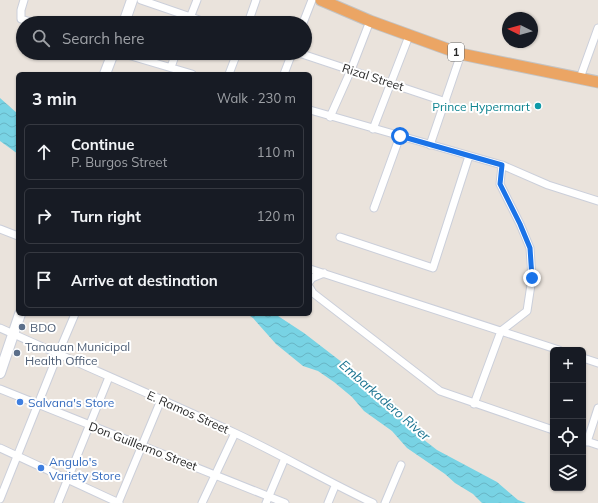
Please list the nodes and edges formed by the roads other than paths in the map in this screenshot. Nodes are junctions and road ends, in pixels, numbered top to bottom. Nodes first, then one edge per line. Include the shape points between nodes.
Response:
1 (24, 0) edge
2 (132, 0) edge
3 (141, 0) edge
4 (197, 0) edge
5 (256, 0) edge
6 (312, 0) edge
7 (321, 0) edge
8 (21, 16) edge
9 (126, 16) edge
10 (179, 16) edge
11 (191, 16) edge
12 (250, 16) edge
13 (306, 16) edge
14 (370, 21) junction
15 (598, 28) edge
16 (409, 36) junction
17 (461, 54) junction
18 (312, 57) edge
19 (111, 60) edge
20 (146, 60) edge
21 (174, 60) edge
22 (234, 60) edge
23 (289, 60) edge
24 (171, 67) junction
25 (351, 70) junction
26 (107, 72) edge
27 (186, 72) edge
28 (230, 72) edge
29 (285, 72) edge
30 (580, 78) junction
31 (598, 82) edge
32 (391, 83) junction
33 (446, 102) junction
34 (312, 111) edge
35 (330, 117) junction
36 (373, 129) junction
37 (400, 136) junction
38 (430, 145) junction
39 (469, 156) junction
40 (502, 165) junction
41 (598, 201) edge
42 (374, 208) dead end
43 (0, 229) edge
44 (16, 235) edge
45 (340, 237) dead end
46 (312, 270) edge
47 (324, 273) junction
48 (312, 278) edge
49 (312, 291) edge
50 (19, 316) edge
51 (75, 316) edge
52 (0, 328) edge
53 (501, 331) junction
54 (13, 334) junction
55 (550, 347) edge
56 (58, 354) junction
57 (586, 359) edge
58 (598, 363) edge
59 (0, 372) edge
60 (109, 377) junction
61 (0, 389) edge
62 (162, 400) junction
63 (474, 404) junction
64 (38, 405) junction
65 (598, 408) edge
66 (90, 426) junction
67 (550, 429) edge
68 (235, 433) junction
69 (586, 438) edge
70 (586, 441) edge
71 (598, 445) edge
72 (142, 446) junction
73 (0, 448) edge
74 (17, 456) junction
75 (285, 458) junction
76 (401, 465) dead end
77 (215, 475) junction
78 (68, 479) junction
79 (335, 486) junction
80 (0, 499) edge
81 (267, 500) edge
82 (58, 503) edge
83 (118, 503) edge
84 (202, 503) edge
85 (285, 503) edge
86 (328, 503) edge
87 (373, 503) edge
88 (384, 503) edge

1 - 8 street
2 - 9 main road
3 - 10 street
4 - 11 street
5 - 12 street
6 - 13 street
7 - 14 highway, 1
14 - 16 highway, 1
14 - 25 street
15 - 30 street
16 - 17 highway, 1
16 - 32 street
17 - 30 highway, 1
17 - 33 street
18 - 25 street, Rizal Street
19 - 26 main road
20 - 24 street
21 - 24 street
22 - 28 street
23 - 29 street
24 - 27 street
25 - 32 street, Rizal Street
25 - 35 street
30 - 31 highway, 1
32 - 33 street, Rizal Street
32 - 36 street
33 - 38 street
34 - 35 street
35 - 36 street
36 - 37 street
37 - 38 street
37 - 42 street
38 - 39 street
39 - 40 street
39 - 45 street via 433,268
40 - 41 street
40 - 53 street via 500,184 530,248 532,278 527,311
43 - 44 street
46 - 47 street
47 - 48 street
47 - 53 street
49 - 63 street via 440,391
50 - 54 main road
51 - 56 street
52 - 54 street, E. Ramos Street
53 - 55 street
53 - 63 street
54 - 56 street, E. Ramos Street
54 - 59 main road
56 - 60 street, E. Ramos Street
56 - 64 street
57 - 58 street
60 - 62 street, E. Ramos Street
60 - 66 street
61 - 64 street, Don Guillermo Street
62 - 68 street, E. Ramos Street
62 - 72 street
63 - 67 street
64 - 66 street, Don Guillermo Street
64 - 74 street
65 - 69 street
66 - 72 street, Don Guillermo Street
66 - 78 street
68 - 75 street, E. Ramos Street
68 - 77 street
70 - 71 street
72 - 77 street, Don Guillermo Street
72 - 83 street
73 - 74 street
74 - 78 street
74 - 80 street
75 - 79 street, E. Ramos Street
75 - 81 street
76 - 88 street
77 - 81 street, Don Guillermo Street
77 - 84 street
78 - 82 street
78 - 83 street
79 - 86 street
79 - 87 street, E. Ramos Street
81 - 85 street, Don Guillermo Street

